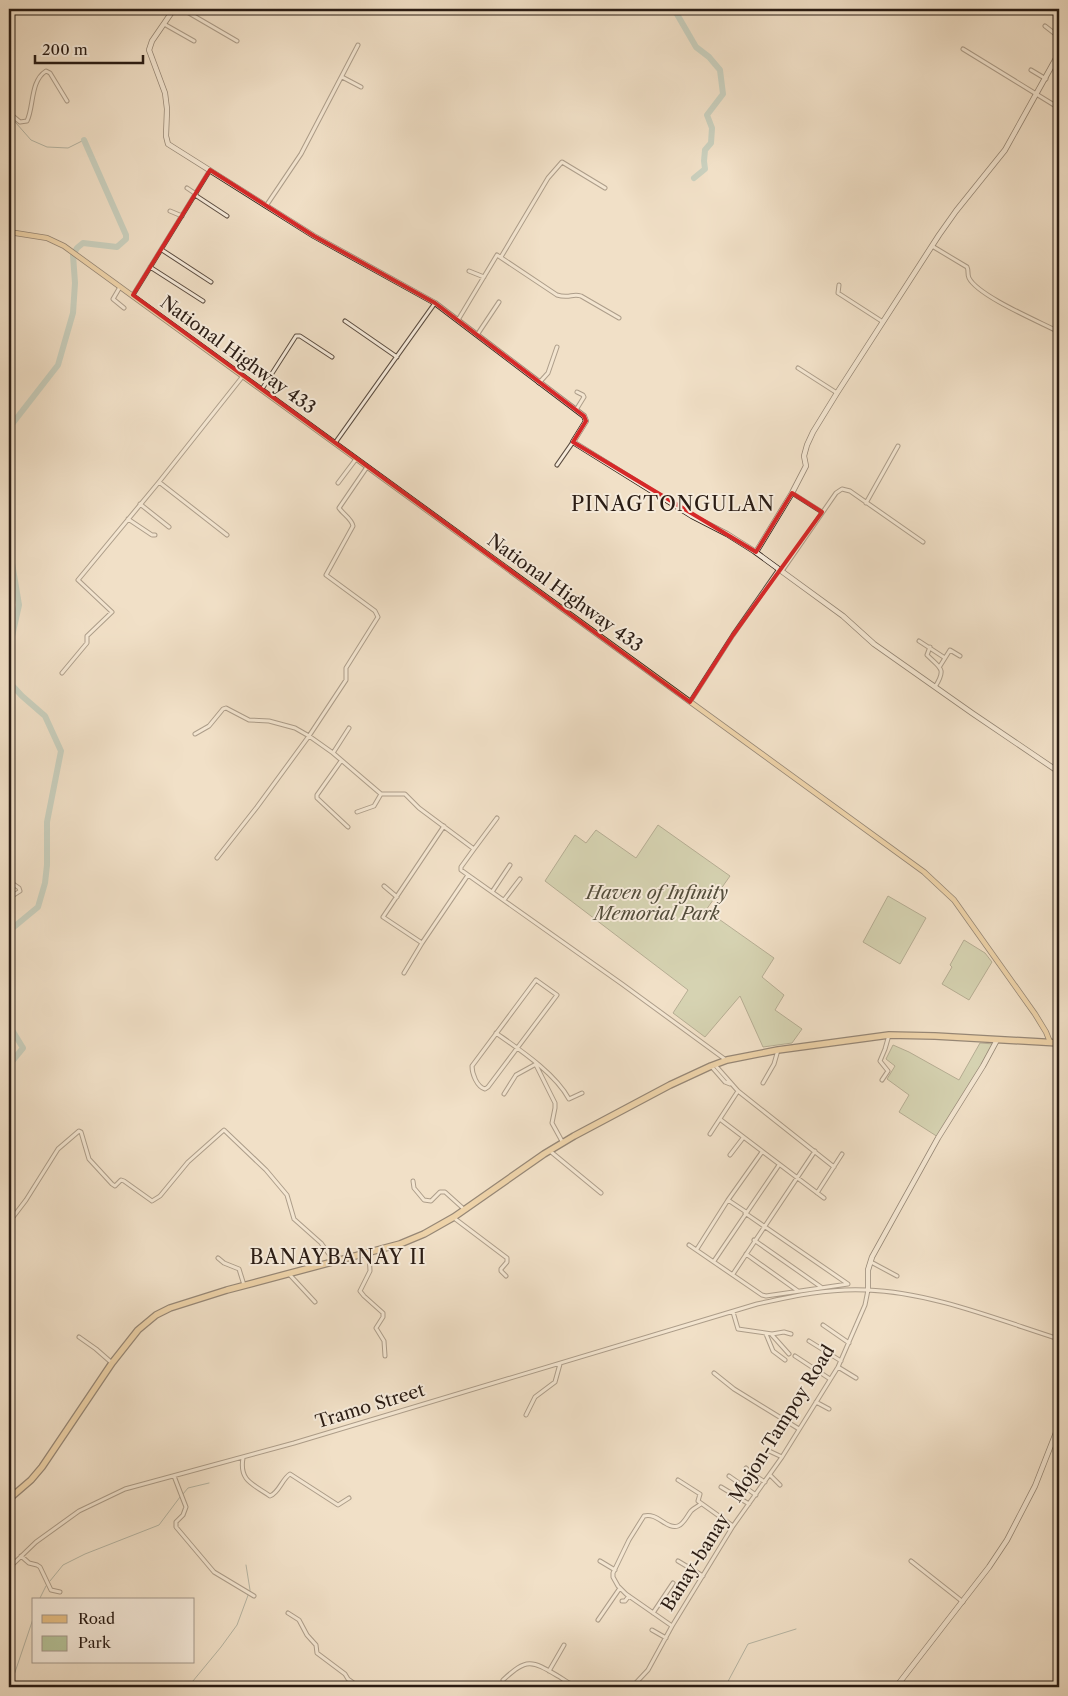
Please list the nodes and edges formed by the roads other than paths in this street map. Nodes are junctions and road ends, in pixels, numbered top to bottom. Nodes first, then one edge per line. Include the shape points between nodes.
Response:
1 (174, 9) edge
2 (182, 9) edge
3 (163, 24) junction
4 (1045, 26) dead end
5 (1059, 32) edge
6 (194, 41) dead end
7 (237, 41) dead end
8 (358, 45) dead end
9 (963, 49) dead end
10 (1059, 53) edge
11 (1052, 65) junction
12 (1059, 69) edge
13 (1031, 70) dead end
14 (342, 77) junction
15 (1046, 79) junction
16 (361, 87) dead end
17 (1036, 95) junction
18 (67, 101) dead end
19 (1059, 108) edge
20 (9, 113) edge
21 (210, 170) junction
22 (187, 188) dead end
23 (605, 188) dead end
24 (195, 194) junction
25 (266, 206) junction
26 (170, 211) dead end
27 (182, 216) junction
28 (227, 216) dead end
29 (9, 232) edge
30 (932, 246) junction
31 (162, 250) junction
32 (501, 257) junction
33 (150, 267) junction
34 (469, 271) dead end
35 (484, 277) junction
36 (212, 282) dead end
37 (839, 285) dead end
38 (120, 287) junction
39 (132, 295) junction
40 (203, 301) dead end
41 (500, 302) dead end
42 (435, 303) junction
43 (124, 308) dead end
44 (619, 318) dead end
45 (345, 321) dead end
46 (457, 321) junction
47 (883, 322) junction
48 (1059, 332) edge
49 (478, 335) junction
50 (557, 347) dead end
51 (332, 357) dead end
52 (397, 357) junction
53 (798, 368) dead end
54 (243, 375) junction
55 (539, 383) junction
56 (262, 389) junction
57 (577, 392) dead end
58 (837, 393) junction
59 (576, 410) junction
60 (573, 442) junction
61 (335, 443) junction
62 (898, 446) dead end
63 (356, 458) junction
64 (557, 465) dead end
65 (368, 466) junction
66 (159, 482) junction
67 (338, 483) dead end
68 (792, 493) junction
69 (866, 503) junction
70 (140, 504) junction
71 (822, 512) junction
72 (128, 519) junction
73 (169, 527) dead end
74 (155, 535) dead end
75 (227, 535) dead end
76 (923, 542) dead end
77 (756, 552) junction
78 (780, 570) junction
79 (919, 640) dead end
80 (930, 648) junction
81 (960, 656) dead end
82 (945, 658) junction
83 (940, 666) junction
84 (62, 673) dead end
85 (935, 687) junction
86 (690, 702) junction
87 (349, 728) dead end
88 (195, 734) dead end
89 (309, 736) junction
90 (333, 753) junction
91 (341, 761) junction
92 (1059, 772) edge
93 (380, 794) junction
94 (357, 812) dead end
95 (497, 818) dead end
96 (444, 826) junction
97 (348, 827) dead end
98 (474, 849) junction
99 (217, 858) dead end
100 (510, 865) dead end
101 (468, 875) junction
102 (520, 879) dead end
103 (9, 880) edge
104 (384, 886) dead end
105 (492, 892) junction
106 (397, 897) junction
107 (9, 898) edge
108 (504, 900) junction
109 (422, 943) junction
110 (404, 973) dead end
111 (496, 1033) junction
112 (889, 1036) junction
113 (997, 1040) junction
114 (1050, 1042) junction
115 (1059, 1043) edge
116 (518, 1049) junction
117 (778, 1050) junction
118 (726, 1060) junction
119 (536, 1064) junction
120 (712, 1065) junction
121 (882, 1080) dead end
122 (763, 1083) dead end
123 (738, 1091) junction
124 (582, 1093) dead end
125 (504, 1094) dead end
126 (720, 1120) junction
127 (710, 1134) dead end
128 (743, 1138) junction
129 (563, 1143) junction
130 (549, 1151) junction
131 (762, 1152) junction
132 (815, 1152) junction
133 (842, 1154) dead end
134 (730, 1155) dead end
135 (779, 1164) junction
136 (834, 1167) junction
137 (796, 1178) junction
138 (414, 1182) dead end
139 (601, 1193) dead end
140 (817, 1193) junction
141 (824, 1198) dead end
142 (728, 1200) junction
143 (466, 1210) junction
144 (746, 1213) junction
145 (454, 1217) junction
146 (10, 1221) dead end
147 (764, 1226) junction
148 (754, 1240) junction
149 (689, 1244) dead end
150 (697, 1249) junction
151 (369, 1252) junction
152 (746, 1254) junction
153 (218, 1258) dead end
154 (334, 1261) junction
155 (714, 1261) junction
156 (870, 1262) junction
157 (288, 1273) junction
158 (733, 1274) junction
159 (506, 1276) dead end
160 (897, 1276) dead end
161 (244, 1285) junction
162 (821, 1288) junction
163 (868, 1290) junction
164 (798, 1292) junction
165 (315, 1302) dead end
166 (733, 1312) junction
167 (823, 1325) dead end
168 (766, 1334) junction
169 (772, 1334) junction
170 (791, 1334) dead end
171 (79, 1337) dead end
172 (1059, 1339) edge
173 (809, 1341) dead end
174 (849, 1343) junction
175 (789, 1354) dead end
176 (385, 1356) dead end
177 (795, 1356) dead end
178 (785, 1360) dead end
179 (841, 1361) junction
180 (112, 1363) junction
181 (560, 1363) junction
182 (838, 1367) junction
183 (714, 1373) dead end
184 (856, 1378) dead end
185 (830, 1379) junction
186 (816, 1402) junction
187 (829, 1409) dead end
188 (526, 1415) dead end
189 (1059, 1425) edge
190 (798, 1430) junction
191 (767, 1450) dead end
192 (782, 1457) junction
193 (243, 1458) junction
194 (746, 1468) dead end
195 (770, 1475) junction
196 (174, 1476) junction
197 (729, 1476) dead end
198 (678, 1480) dead end
199 (765, 1482) junction
200 (780, 1485) dead end
201 (722, 1487) dead end
202 (756, 1495) junction
203 (349, 1498) dead end
204 (9, 1499) edge
205 (701, 1504) junction
206 (749, 1504) junction
207 (733, 1526) junction
208 (21, 1556) junction
209 (600, 1561) dead end
210 (678, 1561) dead end
211 (911, 1561) dead end
212 (9, 1568) edge
213 (615, 1570) junction
214 (703, 1576) junction
215 (673, 1583) dead end
216 (620, 1588) junction
217 (60, 1592) dead end
218 (254, 1596) dead end
219 (629, 1596) junction
220 (622, 1601) dead end
221 (963, 1602) junction
222 (288, 1613) dead end
223 (653, 1613) junction
224 (598, 1620) dead end
225 (672, 1626) junction
226 (652, 1630) dead end
227 (666, 1638) junction
228 (564, 1645) dead end
229 (549, 1671) junction
230 (503, 1680) dead end
231 (898, 1685) edge
232 (354, 1686) edge
233 (359, 1687) edge
234 (599, 1687) edge
235 (632, 1687) edge
236 (905, 1687) edge

1 - 3 street
2 - 7 street
3 - 6 street
3 - 21 street via 148,50 165,93 166,141
4 - 5 street via 1054,33
8 - 14 street
9 - 17 street
10 - 11 street
11 - 12 street
11 - 15 street
13 - 15 street
14 - 16 street
14 - 25 street via 301,154
15 - 17 street
17 - 19 street
17 - 30 street via 1005,150
18 - 20 street via 46,71 33,93 27,121 20,122
21 - 24 street
21 - 25 street
22 - 24 street
23 - 32 street via 562,162 540,191
24 - 27 street
24 - 28 street
25 - 42 street
26 - 27 street
27 - 31 street
29 - 38 main road, National Highway 433 via 47,238 64,246
30 - 47 street
30 - 48 street via 967,267 972,281 999,302
31 - 33 street
31 - 36 street
32 - 35 street via 496,256
32 - 44 street via 557,295 577,294
33 - 39 street
33 - 40 street
34 - 35 street
35 - 46 street
37 - 47 street via 838,293
38 - 39 main road, National Highway 433
38 - 43 street via 113,299
39 - 54 main road, National Highway 433
41 - 49 street
42 - 46 street
42 - 52 street
45 - 52 street
46 - 49 street
47 - 58 street
49 - 55 street
50 - 55 street via 549,371
51 - 56 street via 296,336
52 - 61 street
53 - 58 street
54 - 56 main road, National Highway 433
54 - 66 street
55 - 59 street
56 - 61 main road, National Highway 433
57 - 59 street via 584,396
58 - 68 street via 807,445 806,466
59 - 60 street via 586,421
60 - 64 street
60 - 77 street
61 - 63 main road, National Highway 433
62 - 69 street
63 - 65 main road, National Highway 433
63 - 67 street
65 - 86 main road, National Highway 433
65 - 89 street via 339,508 353,526 326,575 375,611 378,617 346,668 346,680
66 - 70 street
66 - 75 street
68 - 71 street
68 - 77 street
69 - 71 street via 842,489
69 - 76 street
70 - 72 street
70 - 73 street
71 - 78 street
72 - 74 street
72 - 84 street via 78,580 112,612 87,636 87,643
77 - 78 street
78 - 85 street
78 - 86 street via 729,640
79 - 80 street
80 - 82 street
80 - 83 street via 927,654
81 - 82 street via 950,650
82 - 83 street
83 - 85 street via 942,677
85 - 92 street
86 - 114 main road, National Highway 433 via 934,880 962,911 1035,1014
87 - 90 street
88 - 89 street via 209,726 226,708 249,720 270,721
89 - 90 street
89 - 99 street
90 - 91 street
91 - 93 street
91 - 97 street via 317,798
93 - 94 street via 374,806
93 - 96 street via 405,794
95 - 98 street
96 - 98 street
96 - 106 street
98 - 101 street via 461,867
100 - 105 street
101 - 105 street
101 - 109 street
102 - 108 street
103 - 107 street via 20,891
104 - 106 street
105 - 108 street
106 - 109 street via 384,917
108 - 118 street
109 - 110 street
111 - 116 street
111 - 116 street via 472,1068 482,1088 488,1088
111 - 116 street via 536,980 550,990 556,995
112 - 113 highway
112 - 117 highway
112 - 121 street via 880,1061 888,1071
113 - 114 highway
113 - 156 street, Banay-banay - Mojon-Tampoy Road via 938,1138
114 - 115 highway
116 - 119 street
117 - 118 highway
117 - 122 street via 777,1059
118 - 120 highway
119 - 124 street via 569,1099
119 - 125 street via 516,1075
119 - 129 street via 553,1098 552,1123
120 - 123 street
120 - 129 highway
123 - 126 street
123 - 132 street
126 - 127 street
126 - 128 street
128 - 131 street
128 - 134 street
129 - 130 highway
130 - 139 street
130 - 143 highway
131 - 135 street
131 - 142 street
132 - 136 street
132 - 137 street
133 - 136 street
135 - 137 street
135 - 144 street
136 - 140 street
137 - 140 street
137 - 147 street
138 - 143 street via 414,1188 424,1200 431,1201 440,1192 445,1192
140 - 141 street
142 - 144 street
142 - 150 street
143 - 145 highway
144 - 147 street
144 - 155 street
145 - 151 highway via 400,1244
145 - 159 street via 507,1258 501,1269
146 - 154 street via 58,1149 79,1131 89,1159 112,1184 115,1186 124,1181 152,1201 224,1130 287,1195 294,1219 321,1243
147 - 148 street
147 - 162 street via 848,1284
148 - 152 street
148 - 162 street
149 - 150 street
150 - 155 street
151 - 154 highway
151 - 176 street via 370,1271 360,1291 383,1313 376,1328 384,1342
152 - 158 street
152 - 164 street
153 - 161 street via 239,1269
154 - 157 highway
155 - 158 street
156 - 160 street
156 - 163 street, Banay-banay - Mojon-Tampoy Road
157 - 161 highway
157 - 165 street
158 - 164 street via 762,1295
161 - 180 highway via 156,1315 138,1330
162 - 164 street
163 - 166 street, Tramo Street via 800,1294
163 - 172 street, Tramo Street via 923,1298
163 - 174 street, Banay-banay - Mojon-Tampoy Road via 866,1304
166 - 168 street via 738,1329
166 - 181 street, Tramo Street
167 - 174 street
168 - 169 street
168 - 178 street via 773,1350
169 - 170 street
169 - 175 street
171 - 180 street
173 - 179 street
174 - 179 street, Banay-banay - Mojon-Tampoy Road
177 - 185 street
179 - 182 street, Banay-banay - Mojon-Tampoy Road
180 - 204 highway via 42,1467
181 - 188 street via 554,1382 535,1397
181 - 193 street, Tramo Street
182 - 184 street
182 - 185 street, Banay-banay - Mojon-Tampoy Road
183 - 190 street
185 - 186 street, Banay-banay - Mojon-Tampoy Road
186 - 187 street
186 - 190 street, Banay-banay - Mojon-Tampoy Road
189 - 221 street via 1035,1486 1007,1540
190 - 192 street, Banay-banay - Mojon-Tampoy Road
191 - 192 street
192 - 195 street, Banay-banay - Mojon-Tampoy Road
193 - 196 street, Tramo Street
193 - 203 street via 242,1474 270,1496 290,1474 338,1505
194 - 199 street
195 - 199 street, Banay-banay - Mojon-Tampoy Road
195 - 200 street
196 - 208 street, Tramo Street via 140,1484 79,1511
196 - 218 street via 186,1507 176,1527 214,1572
197 - 202 street
198 - 205 street via 700,1494 697,1500
199 - 202 street, Banay-banay - Mojon-Tampoy Road
201 - 206 street
202 - 206 street, Banay-banay - Mojon-Tampoy Road
205 - 207 street
205 - 213 street via 676,1527 651,1515 644,1516
206 - 207 street, Banay-banay - Mojon-Tampoy Road
207 - 214 street, Banay-banay - Mojon-Tampoy Road
208 - 212 street, Tramo Street
208 - 217 street via 38,1565 51,1590
209 - 213 street
210 - 214 street
211 - 221 street
213 - 216 street via 613,1578
214 - 225 street, Banay-banay - Mojon-Tampoy Road
215 - 223 street
216 - 219 street
216 - 224 street
219 - 220 street
219 - 223 street
221 - 231 street
222 - 232 street via 299,1620 316,1645 317,1653 345,1674
223 - 225 street
225 - 227 street, Banay-banay - Mojon-Tampoy Road
226 - 227 street
227 - 235 street, Banay-banay - Mojon-Tampoy Road via 648,1670
228 - 229 street
229 - 230 street via 536,1664 522,1664
229 - 234 street via 572,1684
231 - 236 street
232 - 233 street

